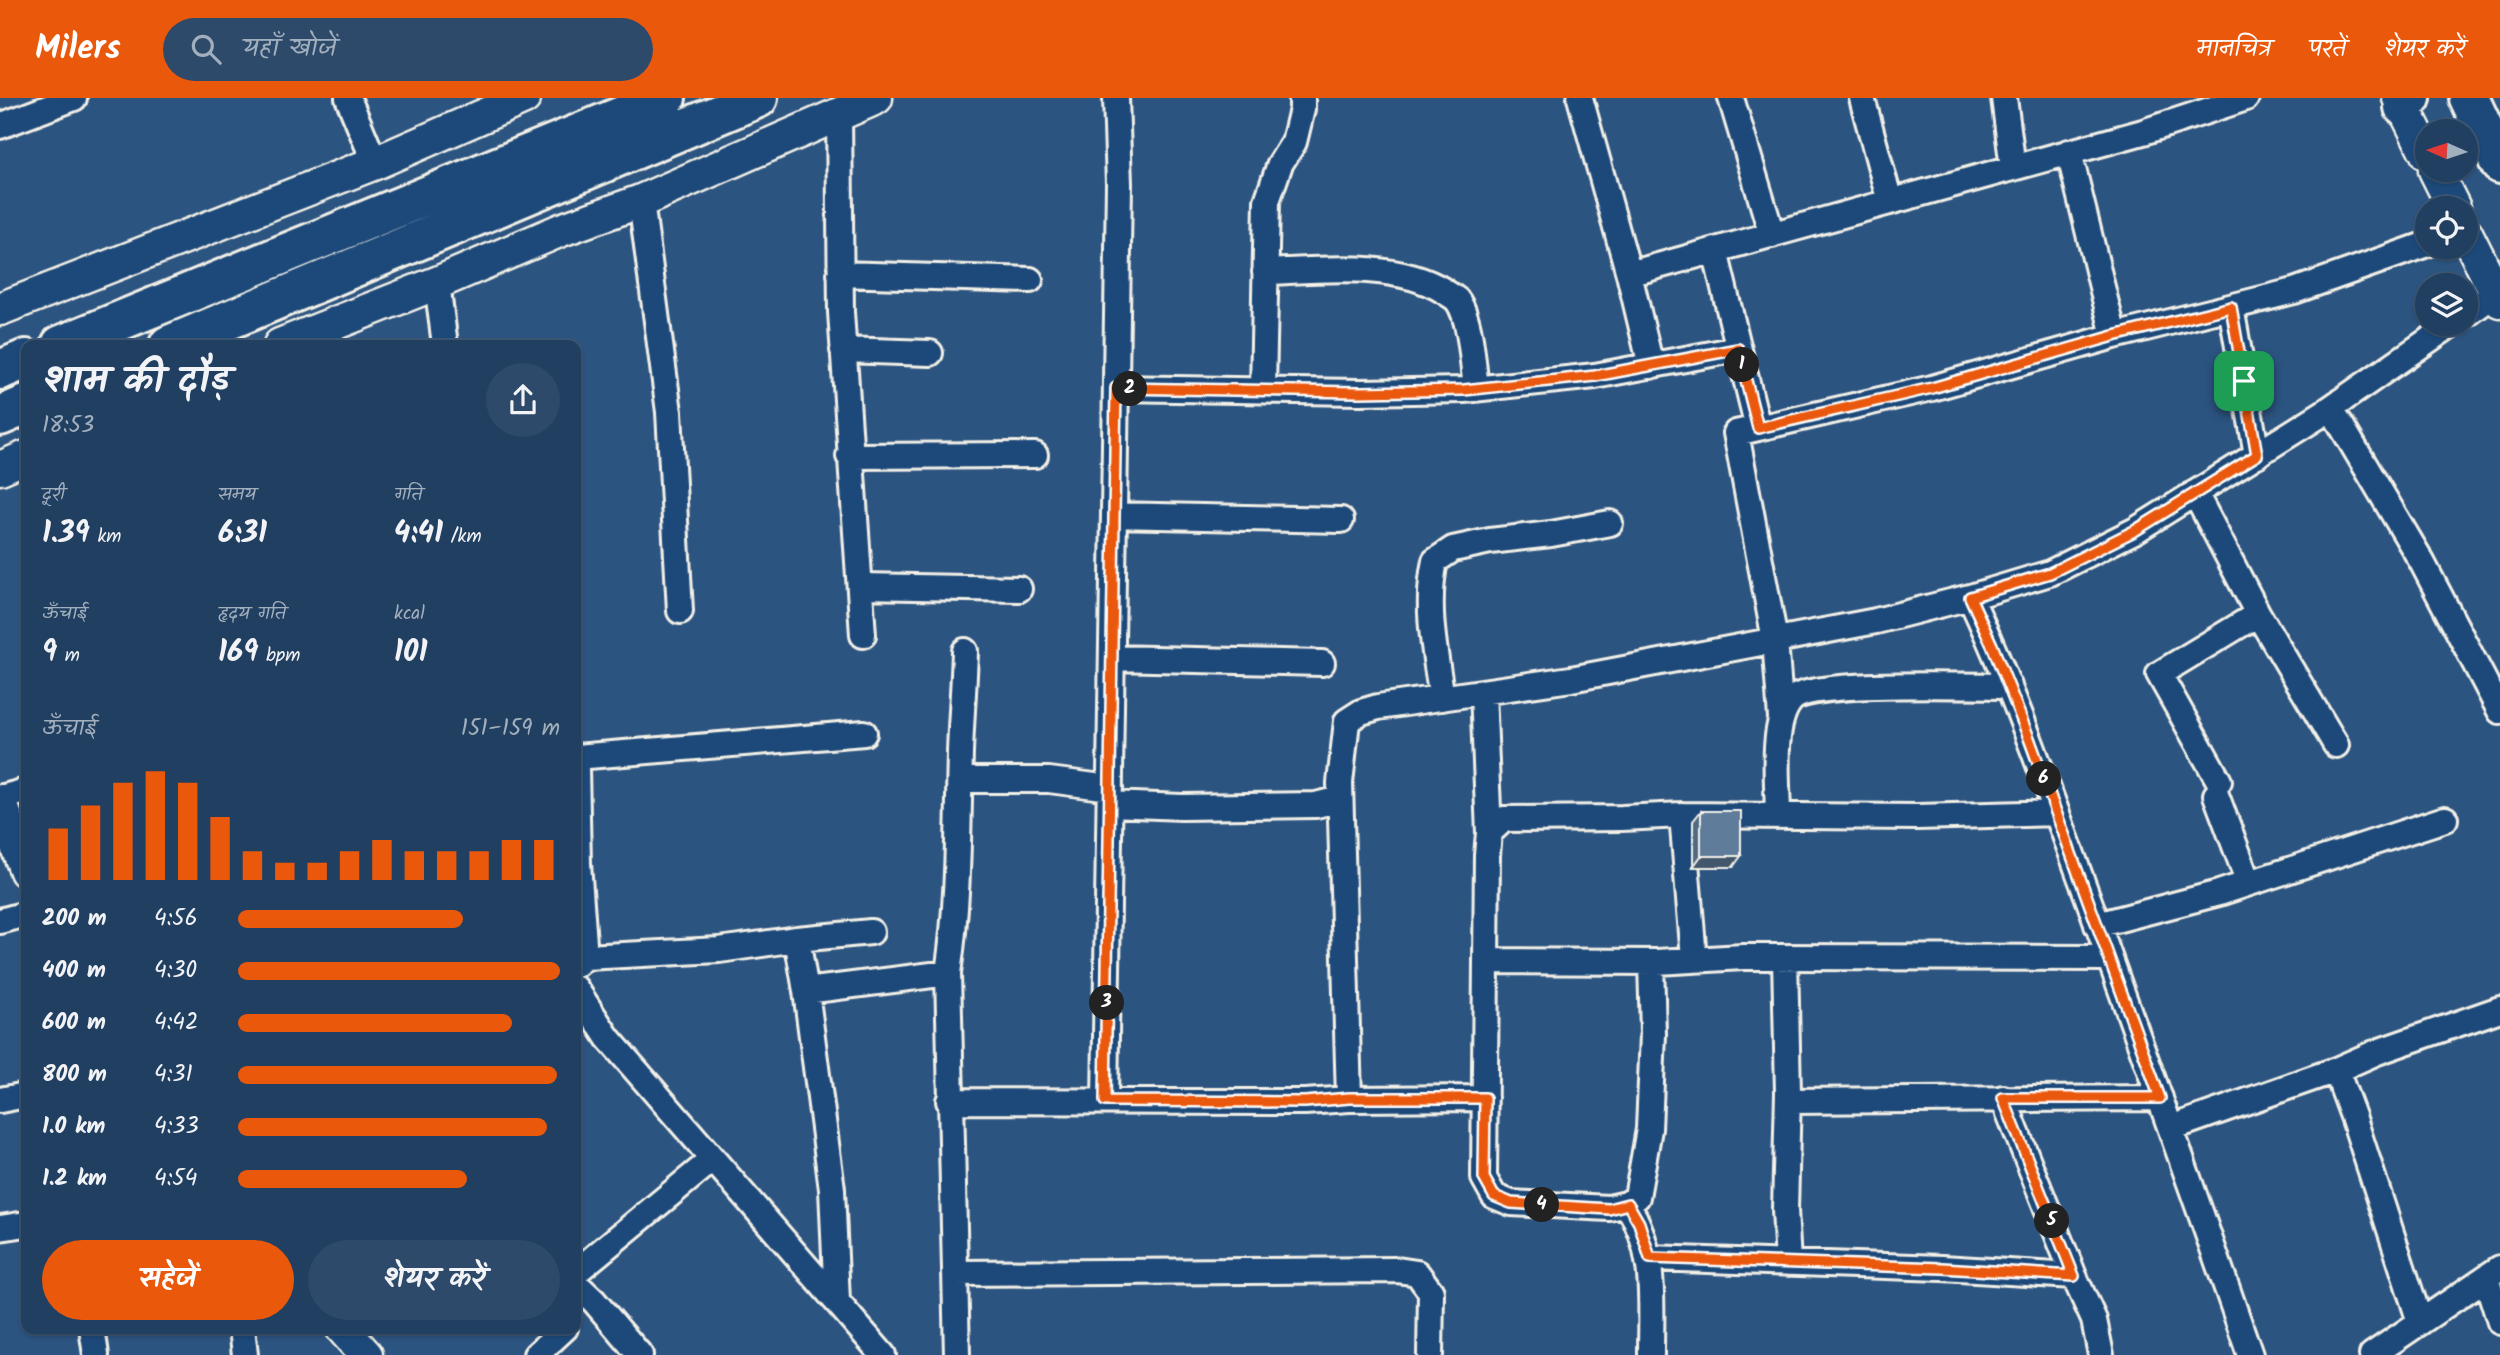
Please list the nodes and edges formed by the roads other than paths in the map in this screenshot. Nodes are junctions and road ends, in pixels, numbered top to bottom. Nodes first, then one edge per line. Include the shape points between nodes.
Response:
1 (74, 98) edge
2 (348, 98) edge
3 (524, 98) edge
4 (666, 98) edge
5 (758, 98) edge
6 (876, 98) edge
7 (1116, 98) edge
8 (1302, 98) edge
9 (1580, 98) edge
10 (1731, 98) edge
11 (1862, 98) edge
12 (2004, 98) edge
13 (2246, 98) edge
14 (2469, 98) edge
15 (2405, 101) edge
16 (839, 114) junction
17 (2415, 125) edge
18 (0, 126) edge
19 (2069, 152) junction
20 (375, 163) junction
21 (2500, 164) edge
22 (2013, 168) junction
23 (641, 201) junction
24 (1890, 202) junction
25 (1772, 235) junction
26 (2415, 248) edge
27 (1715, 251) junction
28 (2478, 257) edge
29 (1265, 272) junction
30 (840, 274) junction
31 (1629, 274) junction
32 (1030, 280) dead end
33 (437, 283) junction
34 (2498, 297) edge
35 (2231, 307) junction
36 (2478, 308) edge
37 (0, 309) edge
38 (2114, 336) junction
39 (2435, 336) edge
40 (73, 340) edge
41 (181, 340) edge
42 (293, 340) edge
43 (444, 340) edge
44 (1738, 349) junction
45 (843, 350) junction
46 (930, 354) dead end
47 (21, 361) edge
48 (1651, 366) junction
49 (0, 369) edge
50 (1116, 388) junction
51 (1476, 389) junction
52 (1263, 390) junction
53 (21, 407) edge
54 (2331, 408) junction
55 (0, 416) edge
56 (1758, 428) junction
57 (1035, 455) dead end
58 (2257, 455) junction
59 (849, 456) junction
60 (21, 459) edge
61 (0, 468) edge
62 (2195, 494) junction
63 (1114, 515) junction
64 (1341, 520) dead end
65 (1610, 523) dead end
66 (861, 586) junction
67 (1019, 589) dead end
68 (1970, 597) junction
69 (680, 611) dead end
70 (2258, 614) junction
71 (863, 635) dead end
72 (1775, 640) junction
73 (965, 651) dead end
74 (1112, 658) junction
75 (1322, 663) dead end
76 (2008, 686) junction
77 (1483, 692) junction
78 (1442, 698) junction
79 (2500, 711) edge
80 (1781, 718) junction
81 (864, 733) dead end
82 (2336, 745) dead end
83 (581, 757) edge
84 (960, 780) junction
85 (21, 793) edge
86 (1110, 796) junction
87 (0, 799) edge
88 (1340, 799) junction
89 (2057, 813) junction
90 (1682, 815) junction
91 (1778, 816) junction
92 (2445, 819) dead end
93 (1489, 833) junction
94 (21, 857) edge
95 (2249, 883) junction
96 (21, 916) edge
97 (0, 922) edge
98 (2098, 925) junction
99 (872, 932) dead end
100 (797, 939) junction
101 (1694, 958) junction
102 (1785, 958) junction
103 (2109, 958) junction
104 (581, 961) edge
105 (1487, 961) junction
106 (1651, 962) junction
107 (948, 973) junction
108 (806, 991) junction
109 (581, 997) edge
110 (2500, 1009) edge
111 (2336, 1070) junction
112 (21, 1096) edge
113 (1349, 1098) junction
114 (1485, 1098) junction
115 (2003, 1098) junction
116 (2160, 1098) junction
117 (0, 1100) edge
118 (949, 1101) junction
119 (1105, 1101) junction
120 (1788, 1101) junction
121 (2171, 1128) junction
122 (713, 1159) junction
123 (1628, 1204) junction
124 (21, 1225) edge
125 (0, 1228) edge
126 (1650, 1258) junction
127 (1788, 1264) junction
128 (581, 1268) edge
129 (955, 1273) junction
130 (2493, 1273) edge
131 (2074, 1276) junction
132 (581, 1289) edge
133 (594, 1301) junction
134 (837, 1302) junction
135 (581, 1313) edge
136 (2420, 1322) junction
137 (2500, 1322) edge
138 (93, 1334) edge
139 (243, 1334) edge
140 (347, 1334) edge
141 (559, 1334) edge
142 (96, 1355) edge
143 (245, 1355) edge
144 (366, 1355) edge
145 (536, 1355) edge
146 (640, 1355) edge
147 (883, 1355) edge
148 (957, 1355) edge
149 (1430, 1355) edge
150 (1651, 1355) edge
151 (2101, 1355) edge
152 (2250, 1355) edge
153 (2372, 1355) edge

1 - 18 street
2 - 20 street
3 - 20 street
4 - 40 highway
5 - 41 highway
6 - 16 street
7 - 50 street
8 - 29 street via 1294,142 1266,201
9 - 31 street
10 - 25 street
11 - 24 street
12 - 22 street
13 - 19 street
14 - 21 highway
15 - 17 street
16 - 23 street
16 - 30 street
19 - 22 street
19 - 38 street
20 - 37 street
22 - 24 street
23 - 33 street
23 - 69 street via 669,412
24 - 25 street
25 - 27 street
26 - 35 street via 2294,291
27 - 31 street
27 - 44 street
28 - 34 street
29 - 51 street via 1336,269 1399,274 1429,282 1457,300 1468,328
29 - 52 street
30 - 32 street
30 - 45 street
31 - 48 street
33 - 42 street
33 - 43 street
34 - 36 street
35 - 38 street
35 - 58 street
38 - 56 street via 1932,388
39 - 54 street
44 - 48 street
44 - 56 street
45 - 46 street
45 - 59 street
47 - 49 highway
48 - 51 street
50 - 52 street
50 - 63 street
51 - 52 street
53 - 55 highway
54 - 58 street
54 - 79 street via 2422,562
56 - 72 street via 1735,433
57 - 59 street
58 - 62 street
59 - 66 street
60 - 61 street
62 - 68 street via 2050,573
62 - 70 street
63 - 64 street
63 - 74 street
65 - 78 street via 1465,546 1435,561 1430,621
66 - 67 street
66 - 71 street
68 - 72 street
68 - 76 street
70 - 82 street
70 - 95 street via 2159,674 2217,788
72 - 77 street
72 - 80 street
73 - 84 street
74 - 75 street
74 - 86 street
76 - 80 street via 1806,692 1792,699
76 - 89 street
77 - 78 street
77 - 93 street
78 - 88 street via 1378,707 1347,721
80 - 91 street
81 - 83 street
84 - 86 street via 1049,780
84 - 107 street
85 - 87 street
86 - 88 street via 1182,807 1316,805
86 - 119 street
87 - 94 street
88 - 113 street
89 - 91 street
89 - 98 street
90 - 91 street
90 - 93 street via 1504,819
90 - 101 street
92 - 95 street
93 - 105 street
95 - 98 street
96 - 97 street
98 - 103 street
99 - 100 street
100 - 104 street
100 - 108 street
101 - 102 street
101 - 106 street
102 - 103 street
102 - 120 street
103 - 116 street
105 - 106 street
105 - 114 street
106 - 123 street via 1649,1129 1637,1197
107 - 108 street
107 - 118 street
108 - 134 street via 832,1189
109 - 122 street via 608,1038
110 - 111 street
111 - 121 street
111 - 136 street
112 - 117 street
113 - 114 street
113 - 119 street
114 - 123 street via 1484,1178 1494,1196 1511,1203 1609,1209
115 - 116 street
115 - 120 street
115 - 131 street
116 - 121 street
118 - 119 street
118 - 129 street
120 - 127 street
121 - 152 street
122 - 128 street
122 - 134 street
123 - 126 street
124 - 125 street
126 - 127 street
126 - 150 street
127 - 131 street
129 - 148 street
129 - 149 street via 1417,1273 1432,1292
130 - 136 street
130 - 137 street
131 - 151 street via 2094,1321
132 - 133 street
133 - 135 street
133 - 146 street
134 - 147 street
136 - 153 street
138 - 142 street
139 - 143 street
140 - 144 street
141 - 145 street

